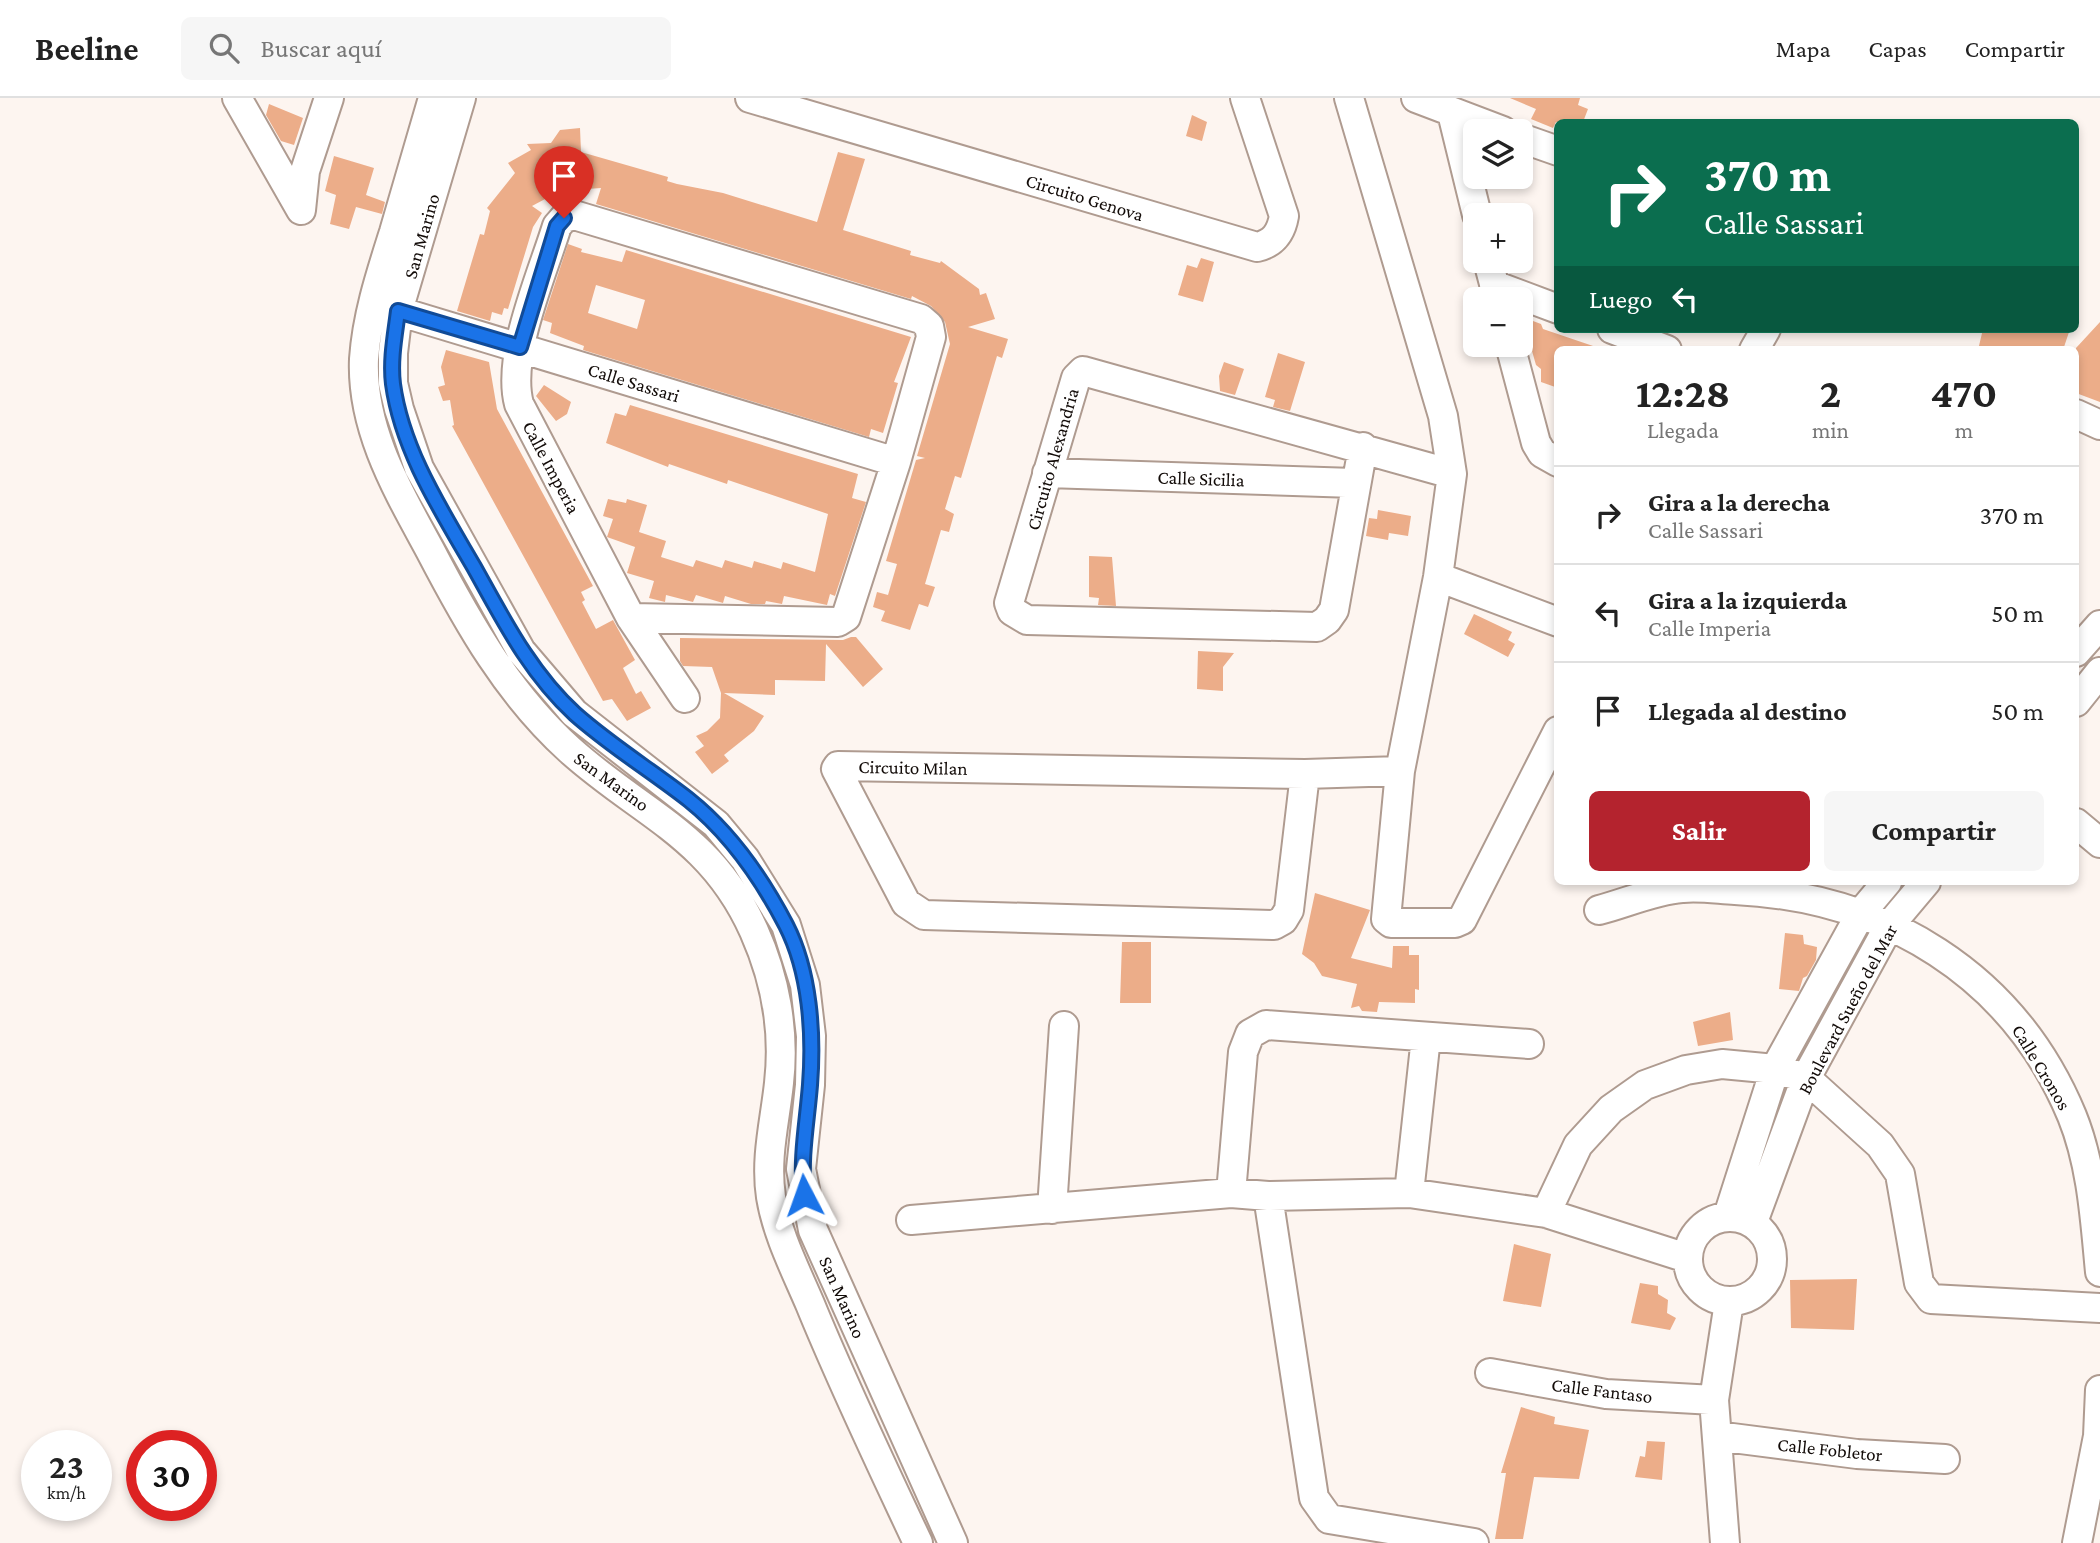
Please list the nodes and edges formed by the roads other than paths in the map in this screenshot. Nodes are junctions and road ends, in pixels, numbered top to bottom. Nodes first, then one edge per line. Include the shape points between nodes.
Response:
1 (237, 98) edge
2 (329, 98) edge
3 (433, 98) edge
4 (461, 98) edge
5 (750, 98) edge
6 (1245, 98) edge
7 (1349, 98) edge
8 (1416, 98) edge
9 (1452, 113) junction
10 (1469, 119) edge
11 (1533, 142) edge
12 (1554, 150) edge
13 (1474, 203) edge
14 (1494, 282) edge
15 (385, 307) junction
16 (1554, 307) edge
17 (1622, 333) edge
18 (1657, 346) edge
19 (520, 347) junction
20 (1513, 357) edge
21 (2079, 415) edge
22 (2100, 425) edge
23 (1363, 447) junction
24 (1550, 458) edge
25 (896, 462) junction
26 (419, 467) junction
27 (1047, 473) junction
28 (1452, 474) junction
29 (392, 479) junction
30 (1354, 483) junction
31 (1438, 577) junction
32 (631, 618) junction
33 (1554, 620) edge
34 (2100, 672) edge
35 (685, 698) dead end
36 (2079, 698) edge
37 (1554, 739) edge
38 (1401, 771) junction
39 (1305, 774) junction
40 (2079, 826) edge
41 (2100, 843) edge
42 (1884, 885) edge
43 (1923, 885) edge
44 (1600, 910) dead end
45 (1861, 913) junction
46 (1889, 926) junction
47 (1064, 1026) dead end
48 (1426, 1037) junction
49 (1529, 1044) dead end
50 (1775, 1069) junction
51 (1806, 1078) junction
52 (1409, 1193) junction
53 (1231, 1194) junction
54 (1268, 1196) junction
55 (1052, 1209) junction
56 (1546, 1213) junction
57 (1740, 1219) junction
58 (911, 1220) dead end
59 (1687, 1258) junction
60 (2100, 1272) edge
61 (1729, 1302) junction
62 (2100, 1308) edge
63 (1490, 1373) dead end
64 (2100, 1390) edge
65 (1714, 1400) junction
66 (1717, 1436) junction
67 (1945, 1459) dead end
68 (918, 1543) edge
69 (953, 1543) edge
70 (1474, 1543) edge
71 (1725, 1543) edge
72 (2077, 1543) edge

1 - 2 street via 301,210 305,171
3 - 15 street, San Marino
4 - 15 street, San Marino
5 - 6 street, Circuito Genova via 1257,247 1275,238 1284,216
7 - 28 street via 1443,416
8 - 9 street
9 - 10 street
9 - 13 street
11 - 12 street
14 - 16 street
15 - 19 street, Calle Sassari
15 - 26 street, San Marino via 393,383
15 - 29 street, San Marino via 365,358 367,400
17 - 18 street
19 - 25 street, Calle Sassari
19 - 25 street, Calle Imperia via 557,226 574,215 921,319 929,326 931,337
19 - 32 street, Calle Imperia via 515,390 519,404
20 - 24 street via 1536,443
21 - 22 street
23 - 27 street, Circuito Alexandria via 1083,371 1076,378
23 - 28 street, Circuito Alexandria
23 - 30 street
25 - 32 street via 846,617 838,622
26 - 29 street
26 - 69 street, San Marino via 521,651 551,689 574,713 716,824 745,859 786,925 805,985 811,1036 801,1169 813,1230
27 - 30 street, Calle Sicilia
27 - 30 street, Circuito Alexandria via 1009,603 1018,617 1027,620 1317,627 1334,610
28 - 31 street
29 - 68 street, San Marino via 452,592 519,698 572,752 699,849 735,895 751,925 776,1000 781,1049 769,1163 776,1223
31 - 33 street
31 - 38 street
32 - 35 street, Calle Imperia
34 - 36 street
37 - 38 street via 1467,913 1455,923 1391,923 1386,919
38 - 39 street, Circuito Milan
39 - 39 street, Circuito Milan via 838,766 835,769 906,903 924,915 1274,925 1289,911
40 - 41 street
42 - 45 street, Boulevard Sueño del Mar
43 - 46 street, Boulevard Sueño del Mar
44 - 45 street, Calle Cronos via 1681,888 1783,892
45 - 46 street, Calle Cronos
45 - 50 street, Boulevard Sueño del Mar
46 - 51 street, Boulevard Sueño del Mar
46 - 60 street, Calle Cronos via 1920,941 1984,988 2034,1046 2071,1115 2084,1154
47 - 55 street
48 - 49 street
48 - 52 street
48 - 53 street via 1266,1025 1250,1034 1243,1052
50 - 51 street
50 - 56 street via 1722,1064 1686,1070 1645,1086 1611,1109 1578,1145
50 - 57 street, Boulevard Sueño del Mar
51 - 57 street, Boulevard Sueño del Mar
51 - 62 street via 1881,1145 1900,1174 1919,1283 1931,1298
52 - 54 street
52 - 56 street
53 - 54 street
53 - 55 street
54 - 70 street via 1314,1498 1329,1519
55 - 58 street
56 - 59 street
57 - 59 street via 1710,1221 1694,1237
57 - 61 street via 1768,1238 1773,1260 1767,1281 1751,1296
59 - 61 street via 1692,1279 1708,1295
61 - 65 street
63 - 65 street, Calle Fantaso via 1606,1394
64 - 72 street via 2098,1436
65 - 66 street
66 - 67 street, Calle Fobletor via 1857,1454
66 - 71 street

